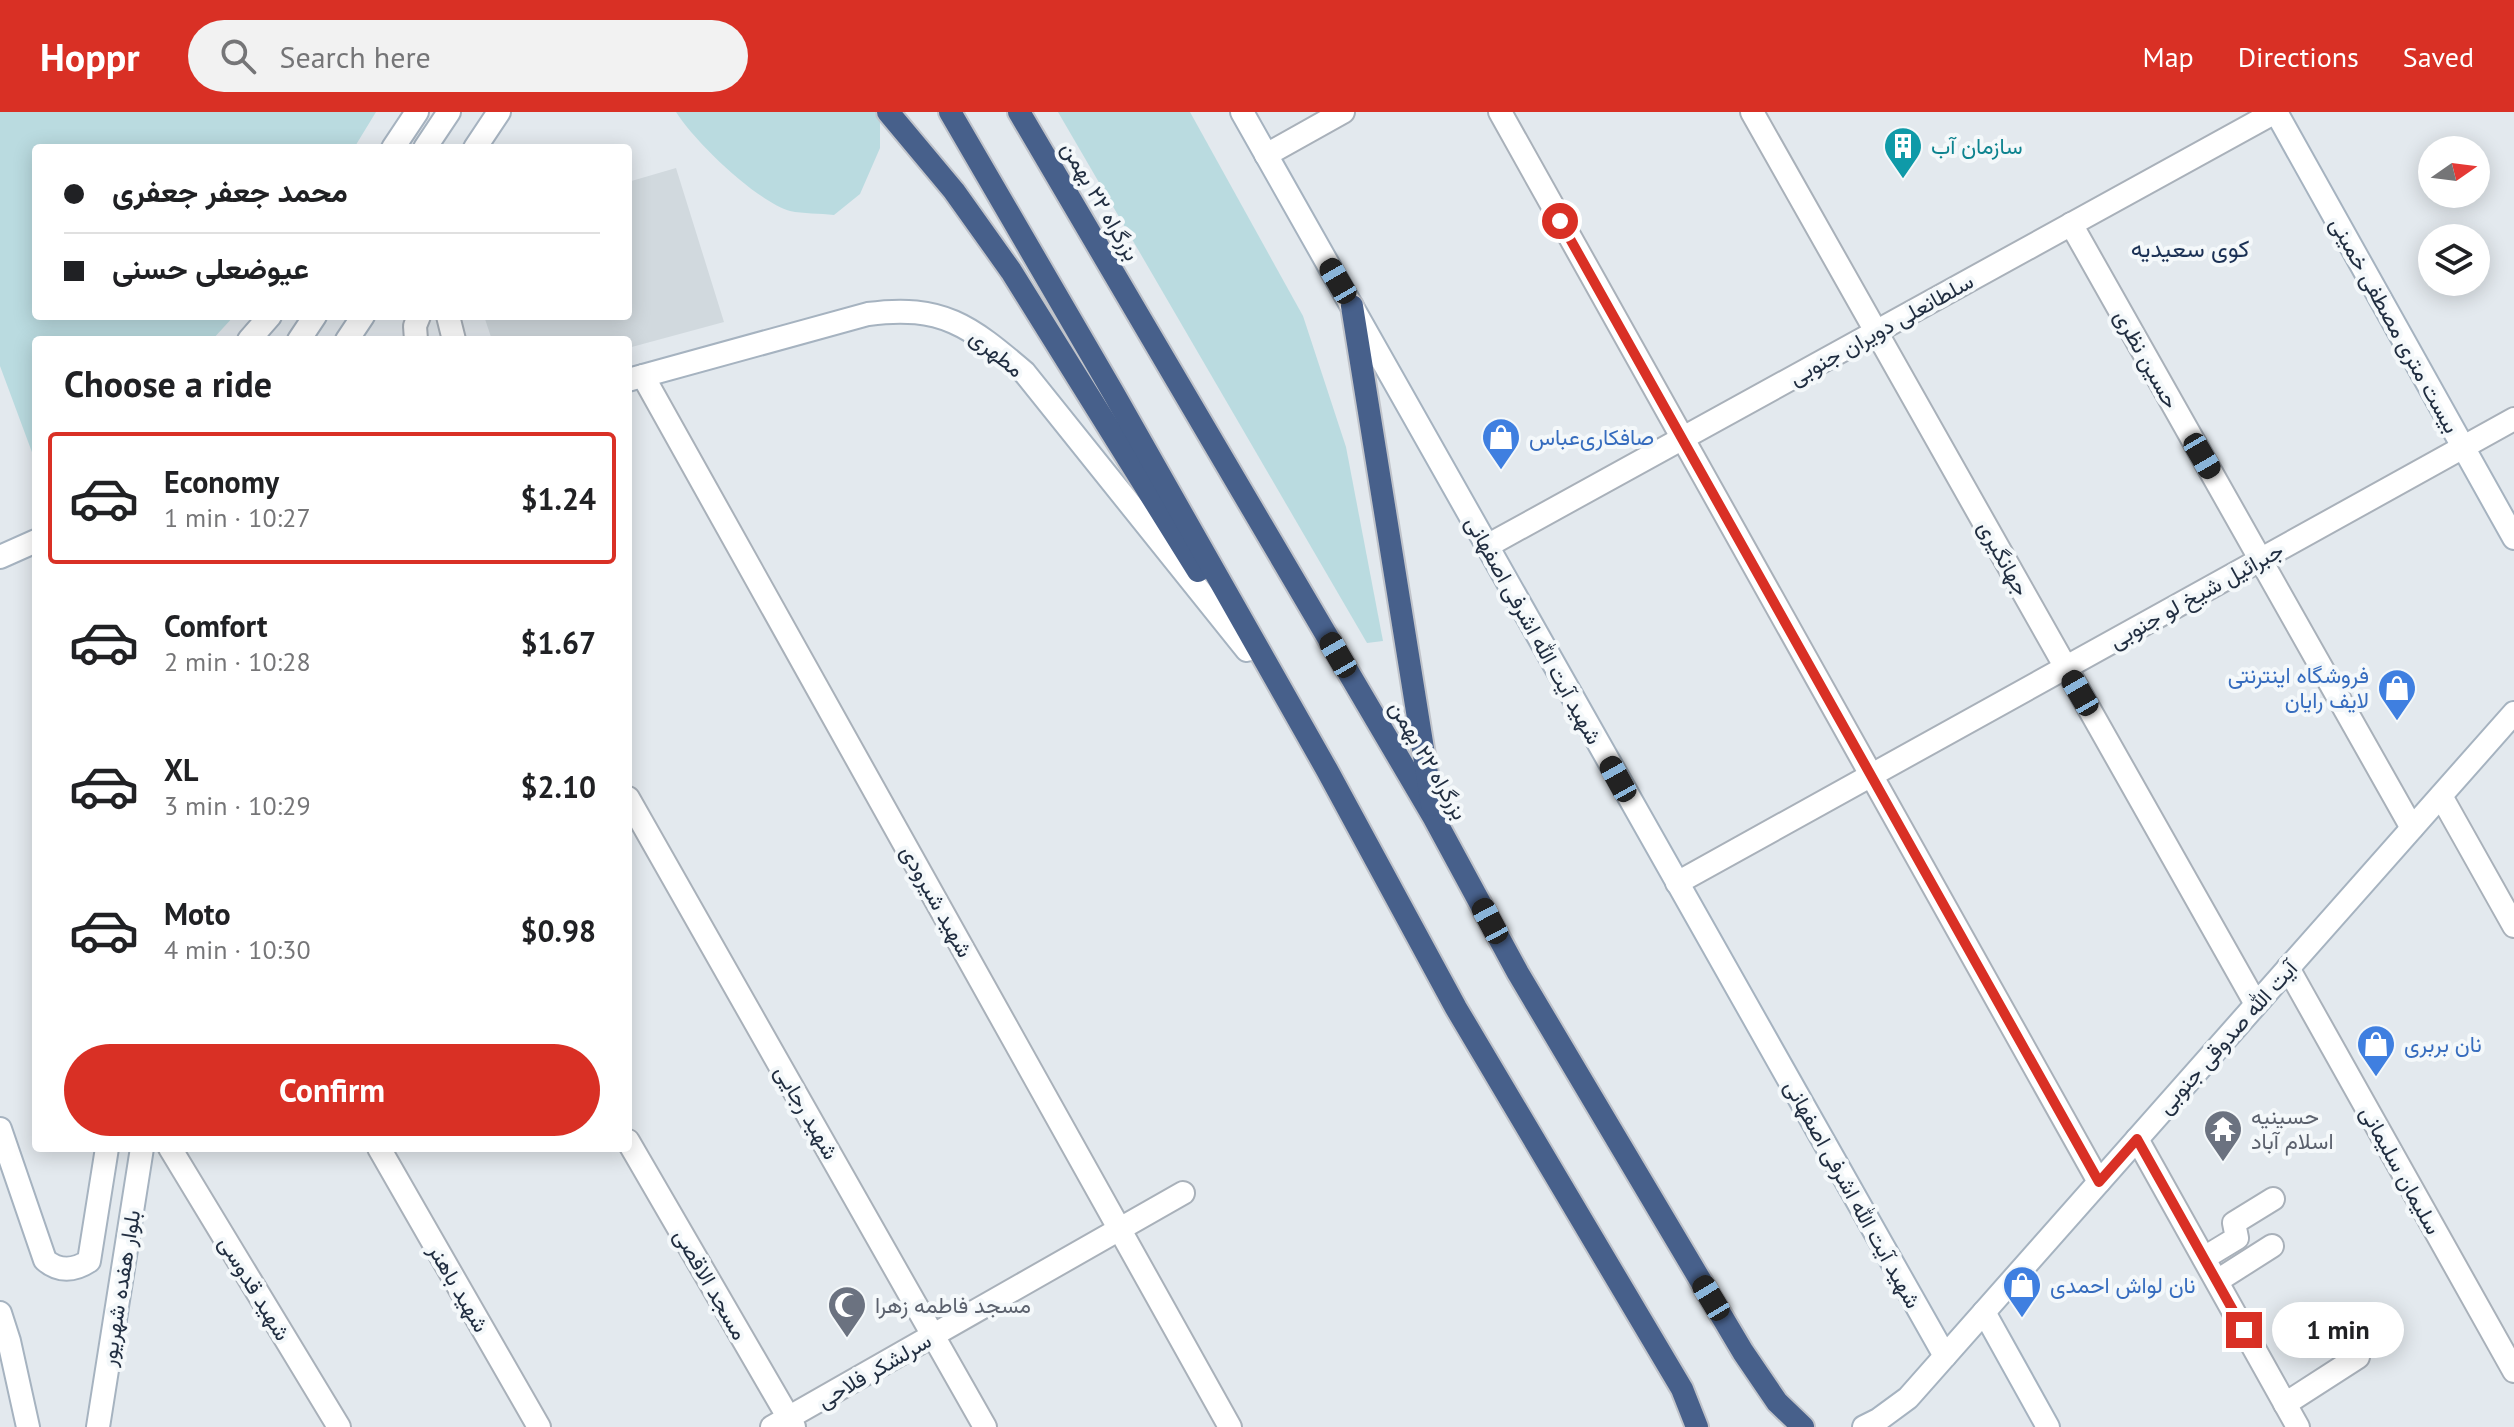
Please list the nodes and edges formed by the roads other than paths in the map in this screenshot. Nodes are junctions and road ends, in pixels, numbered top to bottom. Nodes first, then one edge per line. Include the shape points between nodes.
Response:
1 (417, 112) edge
2 (449, 112) edge
3 (499, 112) edge
4 (888, 112) edge
5 (950, 112) edge
6 (1019, 112) edge
7 (1242, 112) edge
8 (1343, 112) edge
9 (1500, 112) edge
10 (1752, 112) edge
11 (2275, 112) edge
12 (396, 144) edge
13 (428, 144) edge
14 (478, 144) edge
15 (1266, 155) junction
16 (2071, 224) junction
17 (1352, 306) junction
18 (266, 320) edge
19 (1876, 332) junction
20 (252, 336) edge
21 (635, 378) edge
22 (2514, 419) edge
23 (1682, 438) junction
24 (2463, 447) junction
25 (32, 534) edge
26 (2514, 538) edge
27 (32, 545) edge
28 (1487, 546) junction
29 (6, 555) edge
30 (2260, 560) junction
31 (1247, 650) junction
32 (2066, 667) junction
33 (2514, 713) edge
34 (1871, 775) junction
35 (2441, 796) junction
36 (632, 805) edge
37 (1352, 816) junction
38 (1434, 818) junction
39 (2412, 828) junction
40 (1677, 883) junction
41 (2514, 926) edge
42 (2288, 968) junction
43 (2256, 1004) junction
44 (0, 1129) edge
45 (2137, 1139) junction
46 (632, 1148) edge
47 (106, 1152) edge
48 (141, 1152) edge
49 (172, 1152) edge
50 (381, 1152) edge
51 (2099, 1182) junction
52 (1183, 1193) dead end
53 (2273, 1199) dead end
54 (1120, 1229) junction
55 (2272, 1246) dead end
56 (2204, 1258) junction
57 (2217, 1281) junction
58 (1984, 1312) junction
59 (0, 1313) edge
60 (933, 1336) junction
61 (2346, 1339) dead end
62 (1945, 1356) junction
63 (2514, 1371) edge
64 (1908, 1398) junction
65 (2285, 1404) junction
66 (785, 1424) edge
67 (28, 1427) edge
68 (98, 1427) edge
69 (339, 1427) edge
70 (539, 1427) edge
71 (985, 1427) edge
72 (1230, 1427) edge
73 (1697, 1427) edge
74 (1803, 1427) edge
75 (1864, 1427) edge
76 (1894, 1427) edge
77 (2048, 1427) edge
78 (2298, 1427) edge

1 - 12 street
2 - 13 street
3 - 14 street
4 - 31 highway via 1011,271
5 - 37 highway
6 - 38 highway, بزرگراه ۲۲ بهمن
7 - 15 street, شهید آیت الله اشرفی اصفهانی
8 - 15 street
9 - 23 street
10 - 19 street, جهانگیری
11 - 16 street, سلطانعلی دویران جنوبی
11 - 24 street, بیست متری مصطفی خمینی
15 - 17 street, شهید آیت الله اشرفی اصفهانی
16 - 19 street, سلطانعلی دویران جنوبی
16 - 30 street, حسین نظری
17 - 28 street, شهید آیت الله اشرفی اصفهانی
17 - 38 highway
18 - 20 street
19 - 23 street, سلطانعلی دویران جنوبی
19 - 32 street, جهانگیری
21 - 31 street, مطهری via 868,314 897,310 956,322 1024,372
21 - 54 street, شهید شیرودی
22 - 24 street, جبرائیل شیخ لو جنوبی
23 - 28 street, سلطانعلی دویران جنوبی
23 - 34 street
24 - 26 street, بیست متری مصطفی خمینی
24 - 30 street, جبرائیل شیخ لو جنوبی
25 - 29 street
27 - 29 street
28 - 40 street, شهید آیت الله اشرفی اصفهانی
30 - 32 street, جبرائیل شیخ لو جنوبی
30 - 39 street, حسین نظری
31 - 37 highway
32 - 34 street, جبرائیل شیخ لو جنوبی
32 - 43 street, جهانگیری
33 - 35 street, آیت الله صدوقی جنوبی
34 - 40 street, جبرائیل شیخ لو جنوبی
34 - 51 street
35 - 39 street, آیت الله صدوقی جنوبی
35 - 41 street
36 - 60 street, شهید رجایی
37 - 73 highway via 1456,1008 1682,1389
38 - 74 highway, بزرگراه ۲۲ بهمن via 1518,973 1743,1352 1777,1402
39 - 42 street, آیت الله صدوقی جنوبی
40 - 62 street, شهید آیت الله اشرفی اصفهانی
42 - 43 street, آیت الله صدوقی جنوبی
42 - 63 street, سلیمان سلیمانی
43 - 45 street, آیت الله صدوقی جنوبی
44 - 47 street, بلوار هفده شهریور via 45,1260 54,1267 80,1267 89,1261
45 - 51 street, آیت الله صدوقی جنوبی
45 - 56 street
46 - 66 street, مسجد الاقصی
48 - 68 street, بلوار هفده شهریور
49 - 69 street, شهید قدوسی
50 - 70 street, شهید باهنر
51 - 58 street, آیت الله صدوقی جنوبی
52 - 54 street, سرلشکر فلاحی
53 - 56 street via 2234,1223 2237,1238
54 - 60 street, سرلشکر فلاحی
54 - 72 street, شهید شیرودی
55 - 57 street
56 - 57 street
57 - 65 street
58 - 62 street, آیت الله صدوقی جنوبی
58 - 77 street
59 - 67 street
60 - 66 street, سرلشکر فلاحی
60 - 71 street, شهید رجایی
61 - 65 street via 2358,1357
62 - 64 street, آیت الله صدوقی جنوبی
64 - 75 street
64 - 76 street
65 - 78 street

